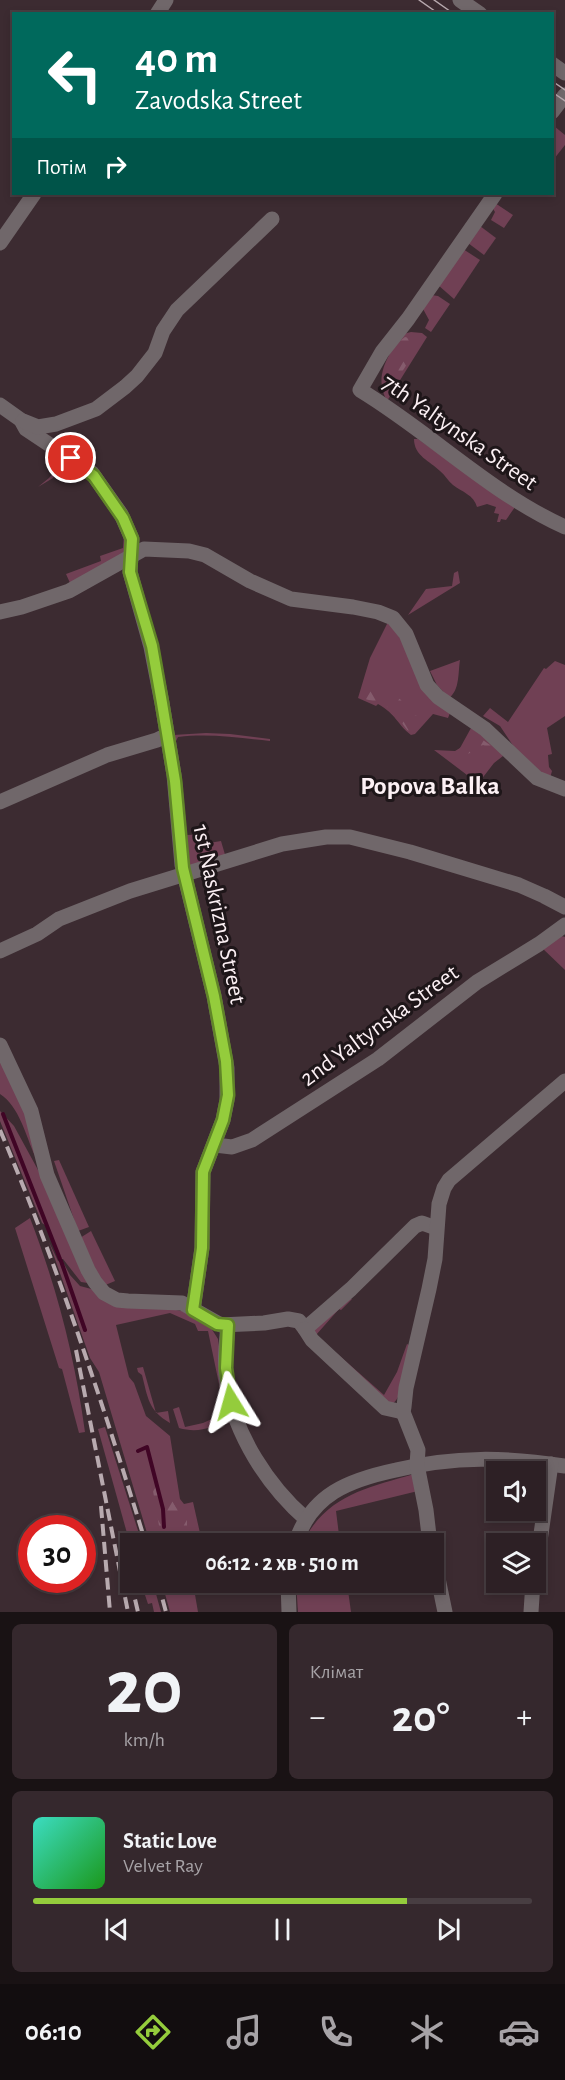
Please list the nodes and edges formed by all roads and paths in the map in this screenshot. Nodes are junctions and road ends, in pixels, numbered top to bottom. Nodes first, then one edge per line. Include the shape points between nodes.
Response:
1 (460, 0) edge
2 (477, 12) edge
3 (565, 95) edge
4 (554, 109) edge
5 (33, 195) edge
6 (494, 195) edge
7 (272, 219) dead end
8 (0, 243) edge
9 (0, 405) edge
10 (21, 420) junction
11 (565, 527) edge
12 (130, 557) junction
13 (0, 612) edge
14 (167, 735) junction
15 (565, 789) edge
16 (0, 802) edge
17 (184, 875) junction
18 (565, 907) edge
19 (565, 925) edge
20 (0, 951) edge
21 (0, 1045) edge
22 (565, 1081) edge
23 (215, 1145) junction
24 (436, 1228) junction
25 (193, 1310) junction
26 (228, 1325) junction
27 (305, 1329) junction
28 (403, 1412) junction
29 (417, 1465) junction
30 (558, 1465) edge
31 (306, 1519) junction
32 (300, 1533) edge
33 (429, 1533) edge
34 (544, 1533) edge
35 (289, 1593) edge
36 (441, 1593) edge
37 (532, 1593) edge
38 (290, 1612) edge
39 (445, 1612) edge
40 (531, 1612) edge

1 - 2 street
3 - 4 street
5 - 8 street
6 - 11 street, 7th Yaltynska Street via 382,352 360,390 503,494
7 - 10 street via 177,309 155,353 125,387 96,409 56,424 38,427
9 - 10 street, 1st Naskrizna Street
10 - 12 street, 1st Naskrizna Street via 26,429 94,476 127,524 132,543
12 - 13 street via 69,591
12 - 14 street, 1st Naskrizna Street via 130,572 152,646
12 - 15 street via 144,549 189,550 291,599 353,607 393,618 406,634 427,685 438,697 492,735 537,778
14 - 16 street via 107,755
14 - 17 street, 1st Naskrizna Street
17 - 18 street via 282,844 343,836 385,844 519,885
17 - 20 street via 72,913
17 - 23 street, 1st Naskrizna Street via 227,1068 226,1105
19 - 23 street, 2nd Yaltynska Street via 477,982 378,1059 245,1144
21 - 25 street via 27,1100 47,1175 88,1270 100,1288 117,1300 182,1304
22 - 24 street via 449,1180 439,1204
23 - 25 street, 1st Naskrizna Street via 203,1172 202,1248
24 - 27 street via 422,1223 415,1226
24 - 28 street via 431,1279
25 - 26 street via 217,1324
26 - 27 street via 288,1319 299,1321
26 - 31 street via 227,1385 237,1421 269,1478
27 - 28 street via 387,1409
28 - 29 street via 418,1450
29 - 30 street via 463,1459
29 - 31 street via 343,1486 326,1497
29 - 33 street
30 - 34 street
31 - 32 street
35 - 38 street
36 - 39 street
37 - 40 street

